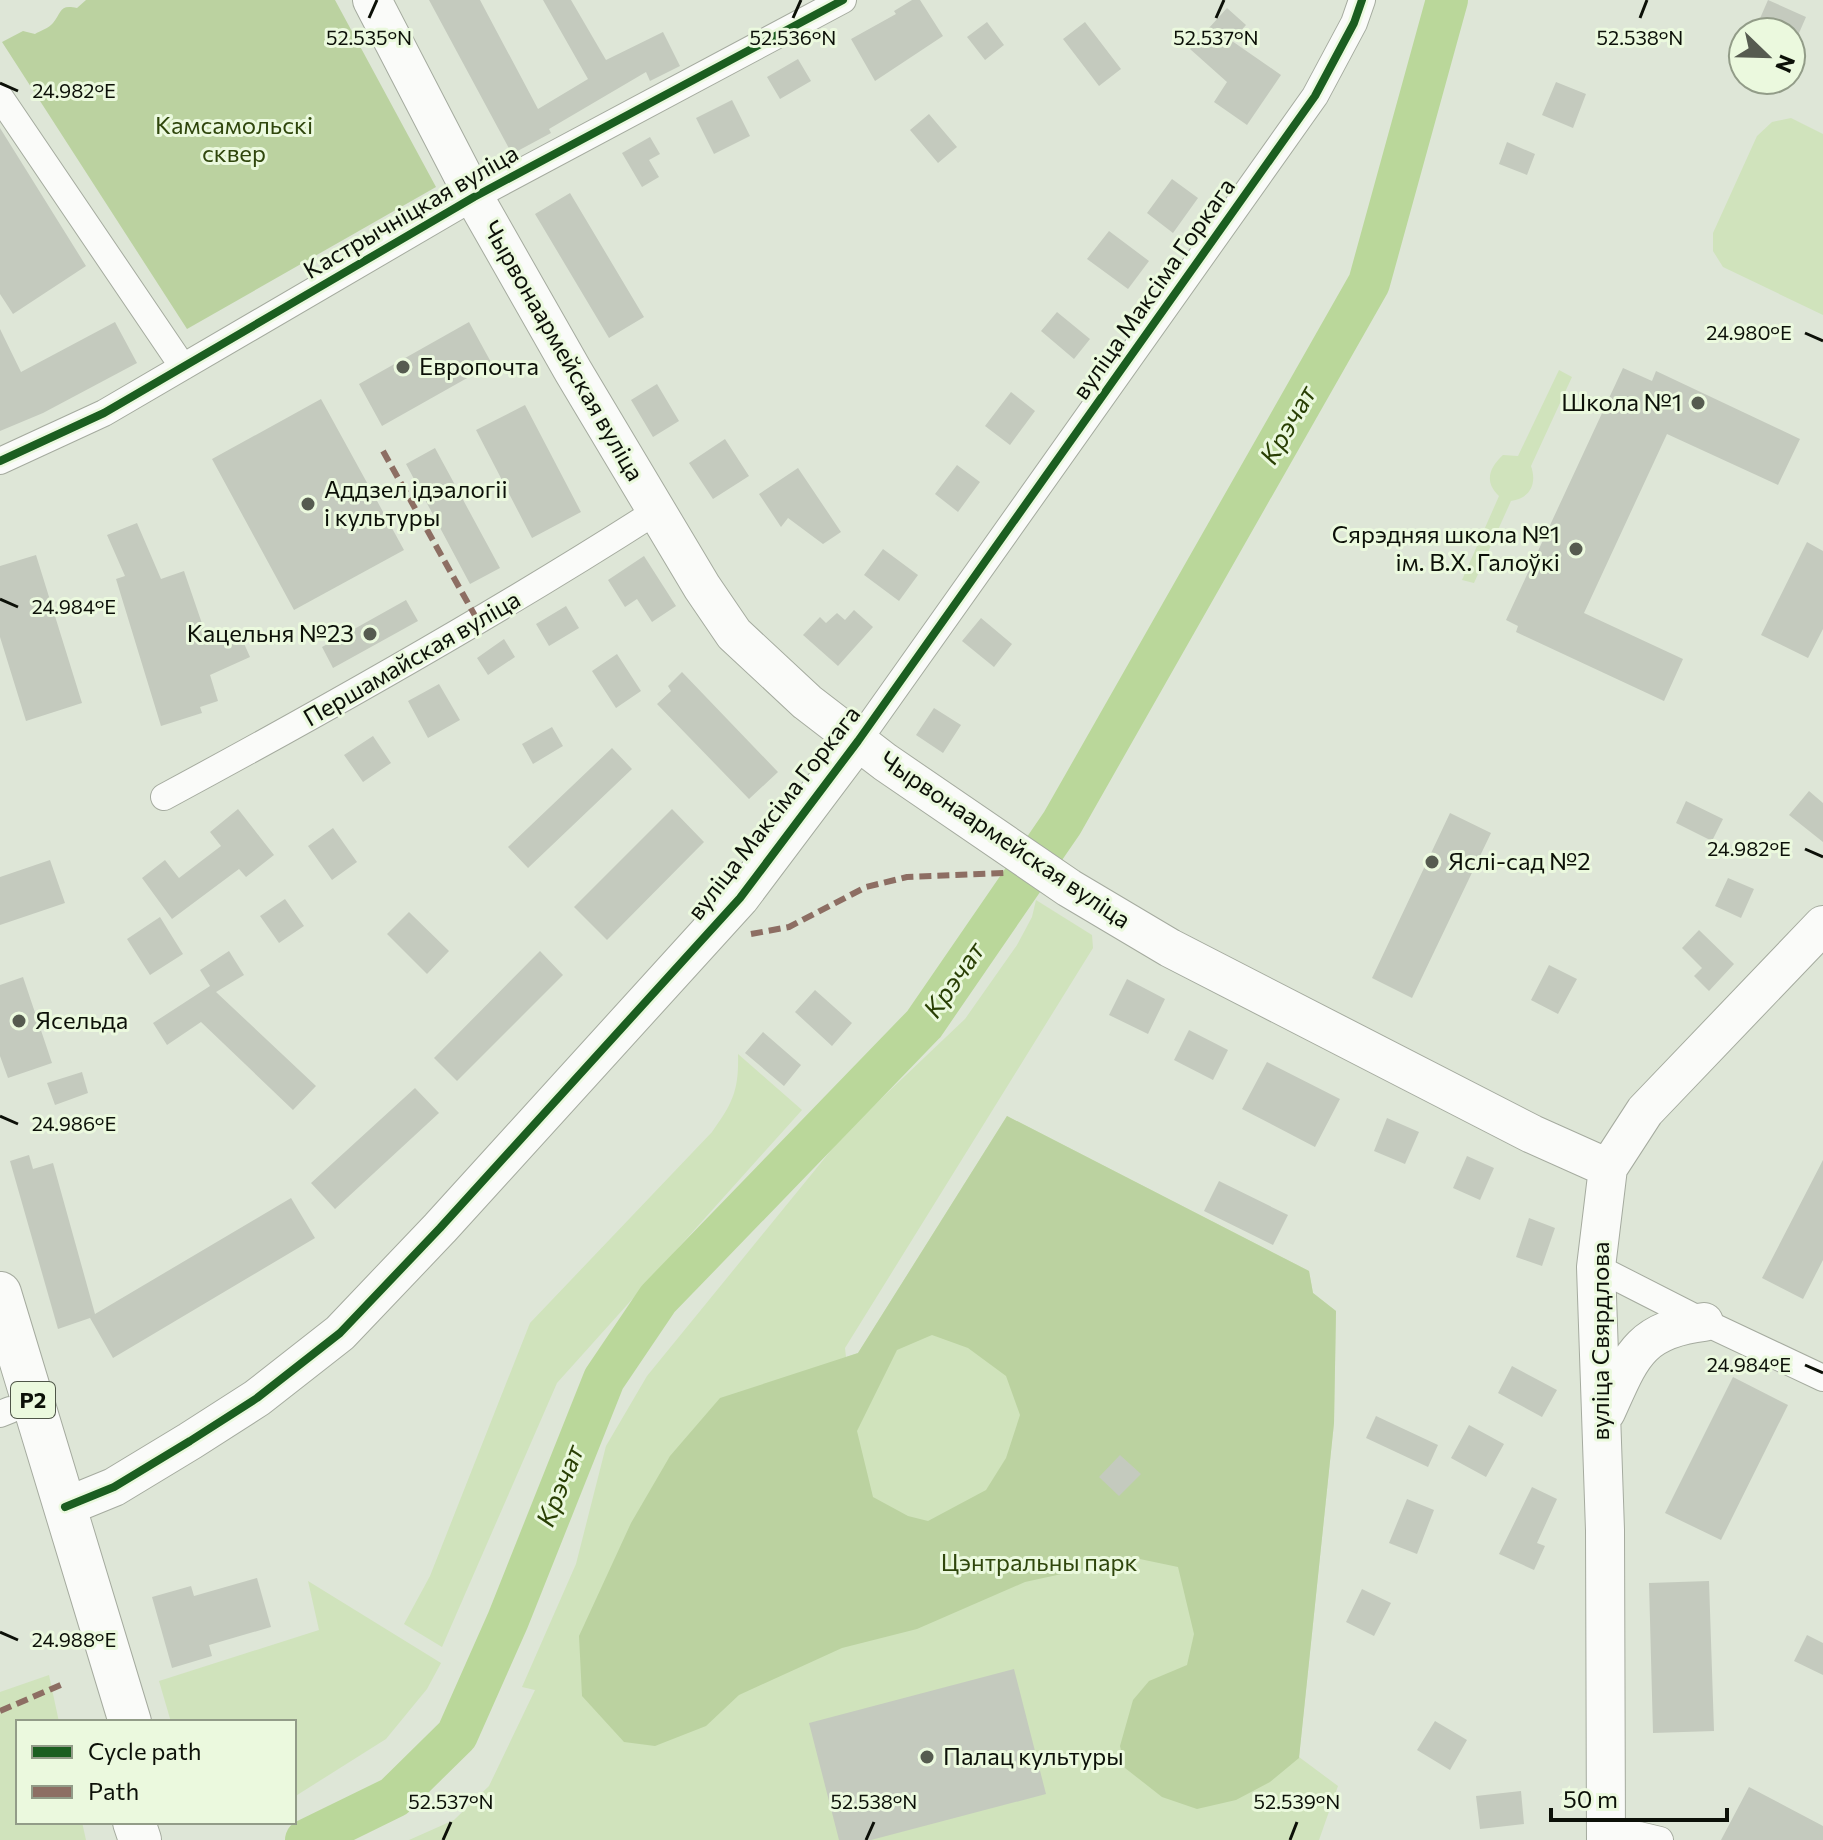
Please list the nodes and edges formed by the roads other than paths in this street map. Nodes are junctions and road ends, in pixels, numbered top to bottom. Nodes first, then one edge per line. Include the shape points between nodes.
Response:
1 (372, 0) edge
2 (843, 0) edge
3 (1362, 0) edge
4 (0, 97) edge
5 (474, 197) junction
6 (183, 367) junction
7 (0, 461) edge
8 (655, 512) junction
9 (858, 741) junction
10 (164, 797) dead end
11 (1823, 925) edge
12 (1608, 1168) junction
13 (1596, 1267) junction
14 (0, 1293) edge
15 (1704, 1322) junction
16 (1823, 1378) edge
17 (11, 1401) edge
18 (1601, 1422) junction
19 (53, 1510) junction
20 (104, 1720) edge
21 (129, 1720) edge
22 (1606, 1837) edge
23 (1660, 1840) edge

1 - 5 main road, Чырвонаармейская вуліца
2 - 5 street, Кастрычніцкая вуліца
3 - 9 street, вуліца Максіма Горкага via 1315,96
4 - 6 street
5 - 6 street, Кастрычніцкая вуліца
5 - 8 main road, Чырвонаармейская вуліца
6 - 7 street, Кастрычніцкая вуліца via 104,413
8 - 9 main road, Чырвонаармейская вуліца via 734,634
8 - 10 street, Першамайская вуліца via 331,707
9 - 12 main road, Чырвонаармейская вуліца via 1069,888 1170,948
9 - 19 main road, вуліца Максіма Горкага via 740,898 340,1333 257,1398 190,1441 114,1487
11 - 12 main road, вуліца Свярдлова via 1645,1111
12 - 13 main road, вуліца Свярдлова
13 - 15 street
13 - 18 main road, вуліца Свярдлова
14 - 17 main road, Р2
15 - 16 street
15 - 18 main road via 1675,1325 1646,1340 1627,1366
17 - 19 main road, Р2
18 - 22 main road, вуліца Свярдлова
19 - 20 main road, Р2
19 - 21 main road, Р2
22 - 23 street

